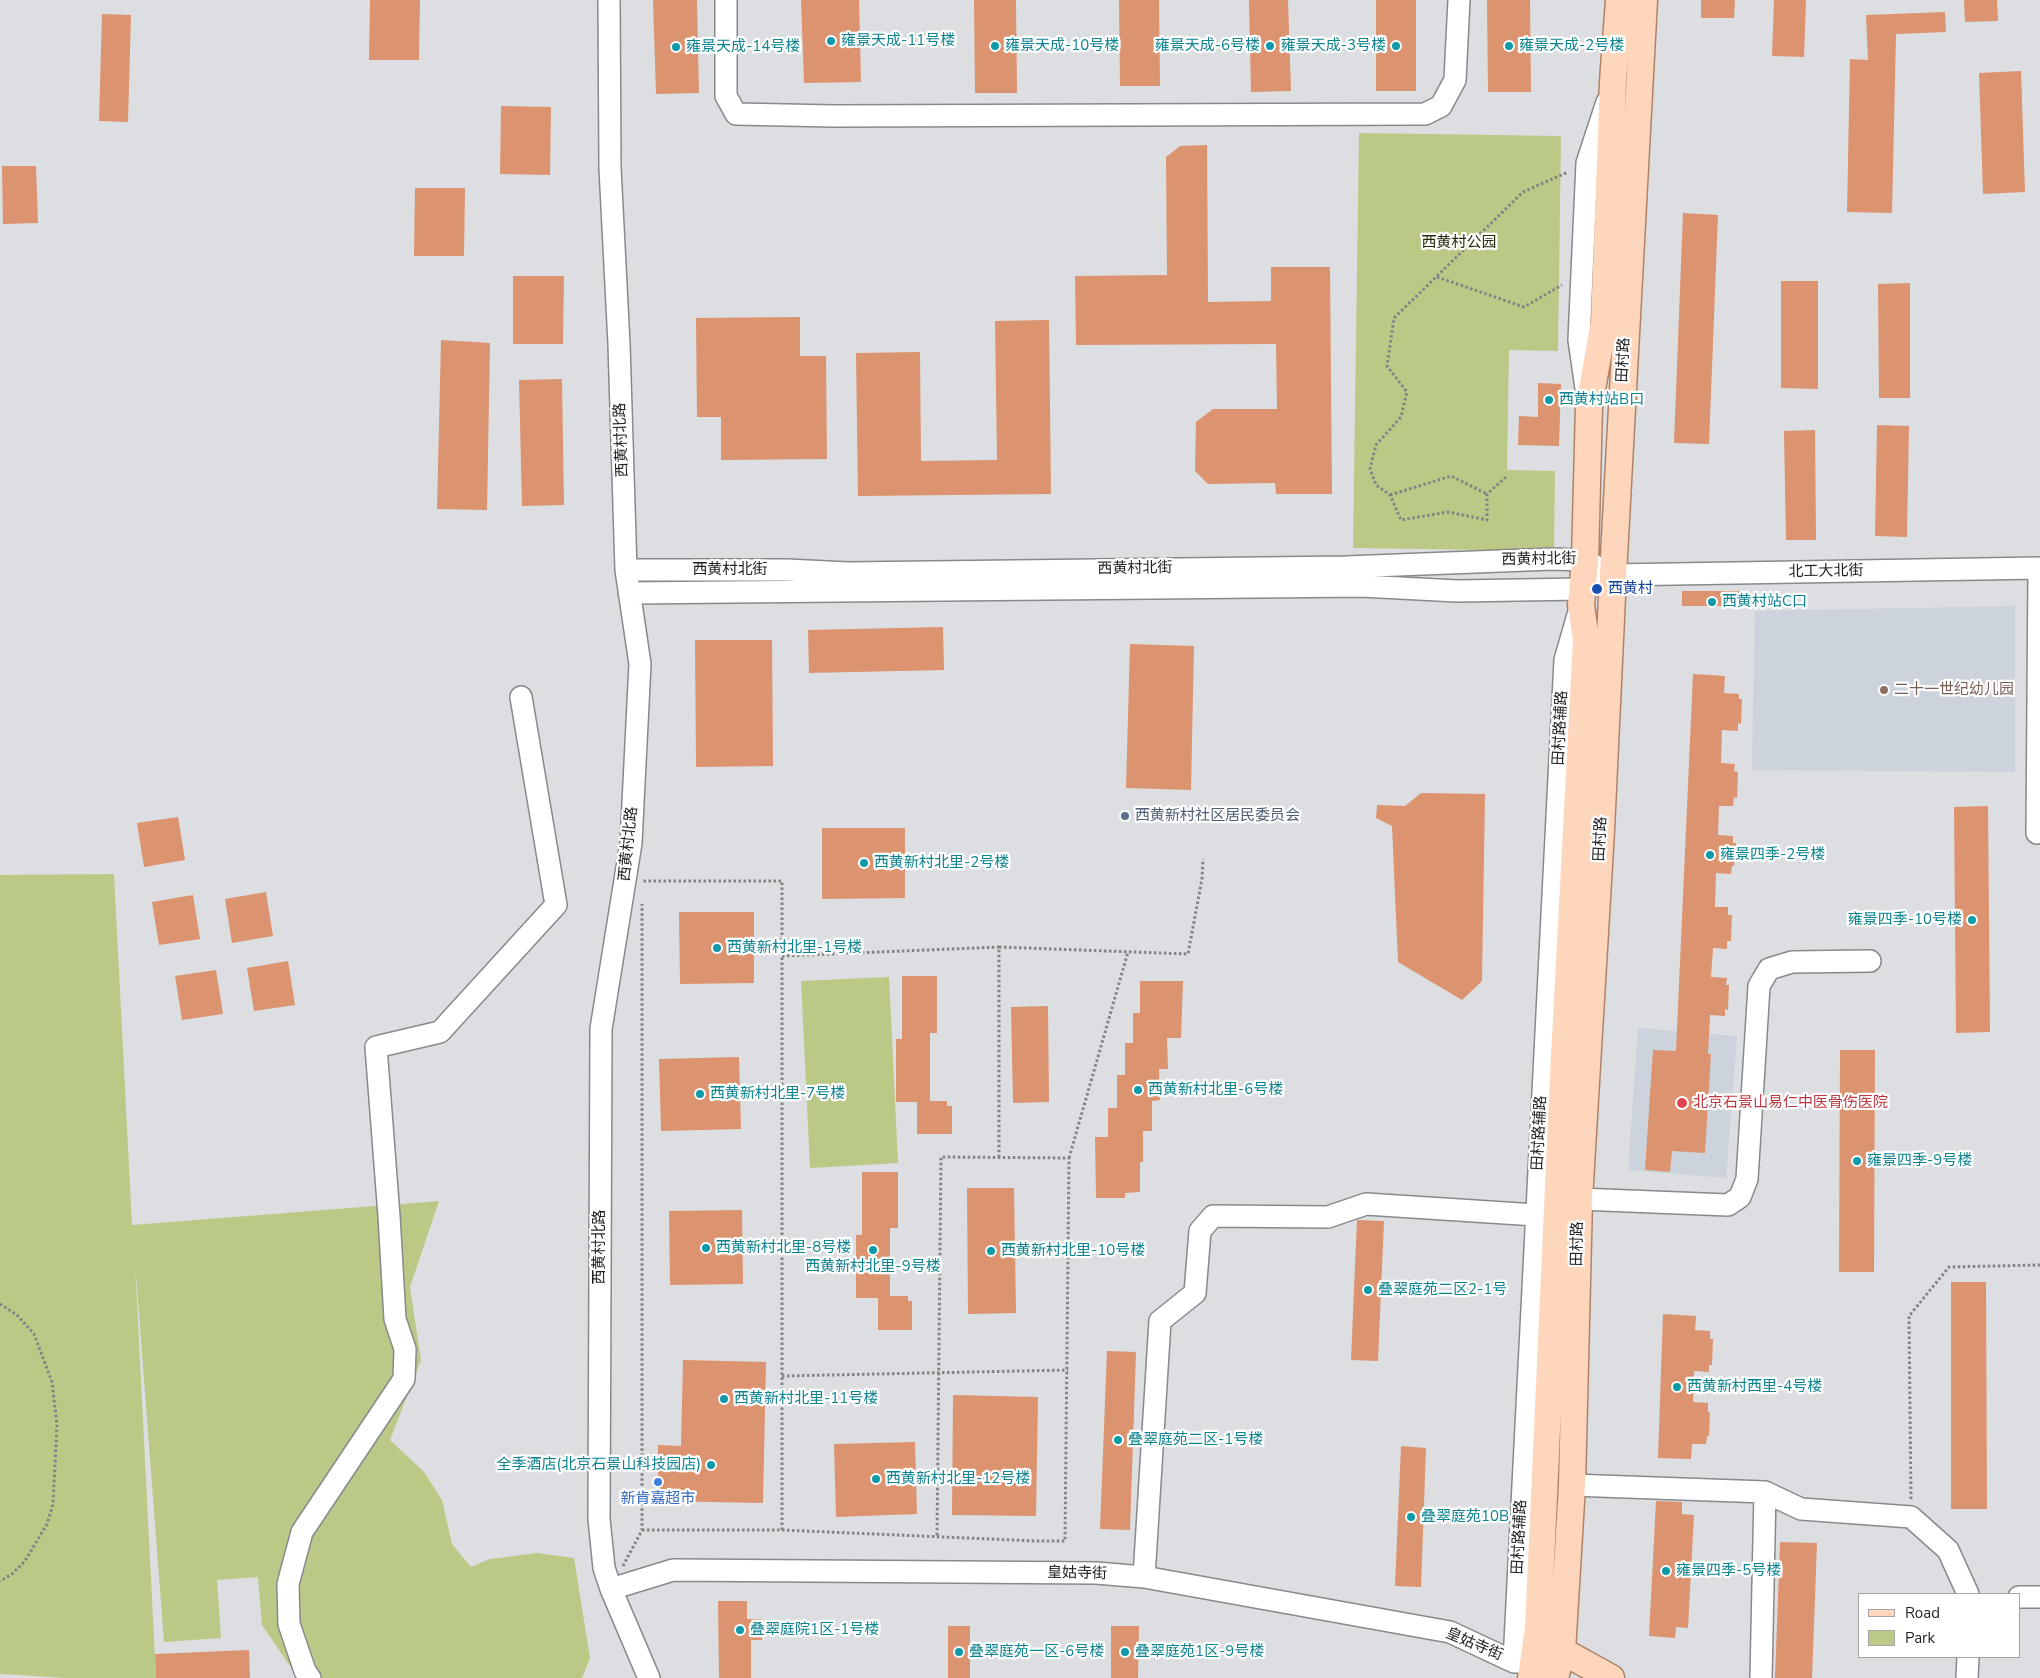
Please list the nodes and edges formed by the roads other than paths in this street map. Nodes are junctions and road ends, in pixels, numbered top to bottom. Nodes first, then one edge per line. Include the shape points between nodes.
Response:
1 (609, 0) edge
2 (726, 0) edge
3 (1458, 0) edge
4 (1619, 0) edge
5 (1644, 0) edge
6 (1613, 82) junction
7 (1589, 406) junction
8 (1584, 560) junction
9 (2039, 568) edge
10 (626, 570) junction
11 (1613, 575) junction
12 (629, 593) junction
13 (1582, 597) junction
14 (522, 697) dead end
15 (2039, 708) edge
16 (2037, 833) dead end
17 (1870, 961) dead end
18 (1579, 1199) junction
19 (1536, 1215) junction
20 (1543, 1305) junction
21 (1572, 1485) junction
22 (1765, 1492) junction
23 (1144, 1577) junction
24 (611, 1589) junction
25 (1968, 1593) edge
26 (2020, 1597) edge
27 (2040, 1597) edge
28 (1968, 1658) edge
29 (1545, 1669) edge
30 (310, 1678) edge
31 (649, 1678) edge
32 (1611, 1678) edge
33 (1761, 1678) edge
34 (1967, 1678) edge

1 - 10 street, 西黄村北路 via 610,168
2 - 3 street via 726,96 736,114 854,116 1425,114 1441,106 1455,80
4 - 6 main road, 田村路
5 - 11 main road, 田村路
6 - 7 main road, 田村路 via 1604,322
6 - 7 street via 1587,163 1579,340
7 - 8 main road, 田村路
8 - 10 street, 西黄村北街 via 848,574 787,570
8 - 11 street, 西黄村北街
8 - 13 main road, 田村路
9 - 11 street, 北工大北街
9 - 15 street
10 - 12 street, 西黄村北路
11 - 13 street, 西黄村北街
11 - 18 main road, 田村路
12 - 13 street, 西黄村北街 via 1362,586
12 - 24 street, 西黄村北路 via 640,664 631,843 600,1029 599,1520 604,1568
13 - 19 street, 田村路辅路 via 1565,660
13 - 20 main road, 田村路 via 1586,640
14 - 30 street via 556,905 440,1032 376,1047 395,1318 405,1349 404,1379 302,1532 288,1584 289,1624
15 - 16 street
17 - 18 street via 1792,962 1770,969 1759,986 1747,1179 1740,1197 1728,1205
18 - 21 main road, 田村路
19 - 20 street, 田村路辅路
19 - 23 street via 1366,1204 1328,1217 1213,1216 1200,1232 1194,1293 1160,1321
20 - 29 main road, 田村路 via 1539,1618
21 - 22 street
21 - 29 main road, 田村路
22 - 25 street via 1801,1509 1911,1517 1948,1550
22 - 33 street
23 - 24 street, 皇姑寺街 via 1096,1573 673,1570
23 - 29 street, 皇姑寺街 via 1450,1632
24 - 31 street, 西黄村北路
26 - 27 street
28 - 34 street
29 - 32 main road

